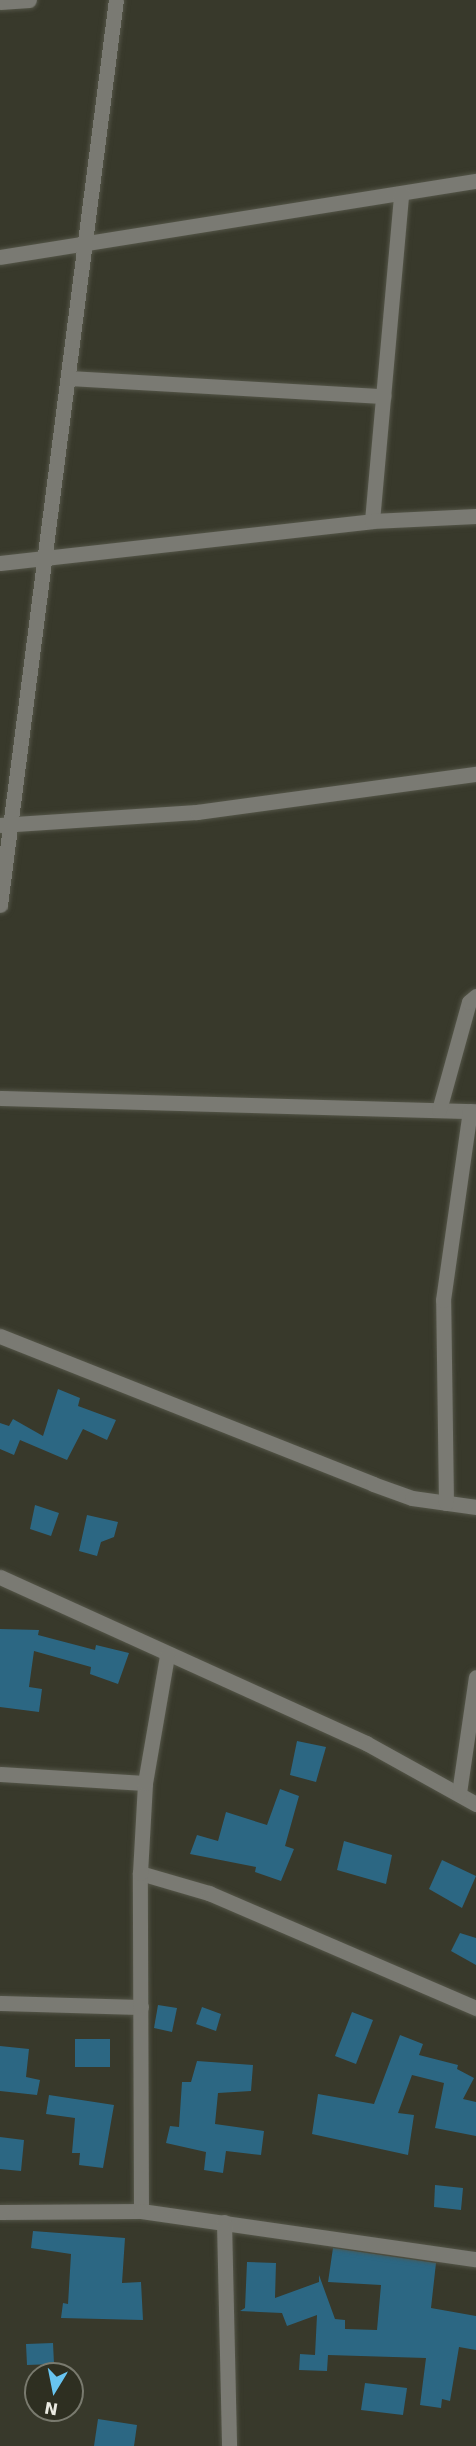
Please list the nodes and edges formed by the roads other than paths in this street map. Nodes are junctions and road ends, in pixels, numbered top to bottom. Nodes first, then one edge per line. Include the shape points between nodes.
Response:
1 (28, 0) edge
2 (116, 0) edge
3 (0, 2) edge
4 (476, 181) edge
5 (401, 193) junction
6 (84, 245) junction
7 (0, 256) edge
8 (68, 378) junction
9 (383, 396) junction
10 (476, 516) edge
11 (372, 521) junction
12 (45, 555) junction
13 (0, 562) edge
14 (476, 774) edge
15 (4, 825) edge
16 (0, 905) edge
17 (476, 996) edge
18 (0, 1098) edge
19 (438, 1110) junction
20 (473, 1111) edge
21 (0, 1336) edge
22 (446, 1503) junction
23 (476, 1507) edge
24 (0, 1577) edge
25 (167, 1655) junction
26 (476, 1677) edge
27 (0, 1774) edge
28 (145, 1783) junction
29 (459, 1793) junction
30 (476, 1804) edge
31 (140, 1873) junction
32 (0, 2003) edge
33 (141, 2007) junction
34 (476, 2008) edge
35 (141, 2211) junction
36 (0, 2212) edge
37 (224, 2222) junction
38 (476, 2259) edge
39 (229, 2446) edge

1 - 3 street
2 - 6 street
4 - 5 street
5 - 6 street
5 - 9 street
6 - 7 street
6 - 8 street
8 - 9 street
8 - 12 street
9 - 11 street
10 - 11 street
11 - 12 street
12 - 13 street
12 - 15 street
14 - 15 street via 197,812
15 - 16 street
17 - 19 street via 469,1002
18 - 19 street
19 - 20 street
20 - 22 street via 443,1300
21 - 22 street via 373,1484
22 - 23 street
24 - 25 street
25 - 28 street
25 - 29 street via 366,1743
26 - 29 street
27 - 28 street
28 - 31 street
29 - 30 street
31 - 33 street
31 - 34 street via 209,1893
32 - 33 street
33 - 35 street
35 - 36 street
35 - 37 street
37 - 38 street
37 - 39 street

